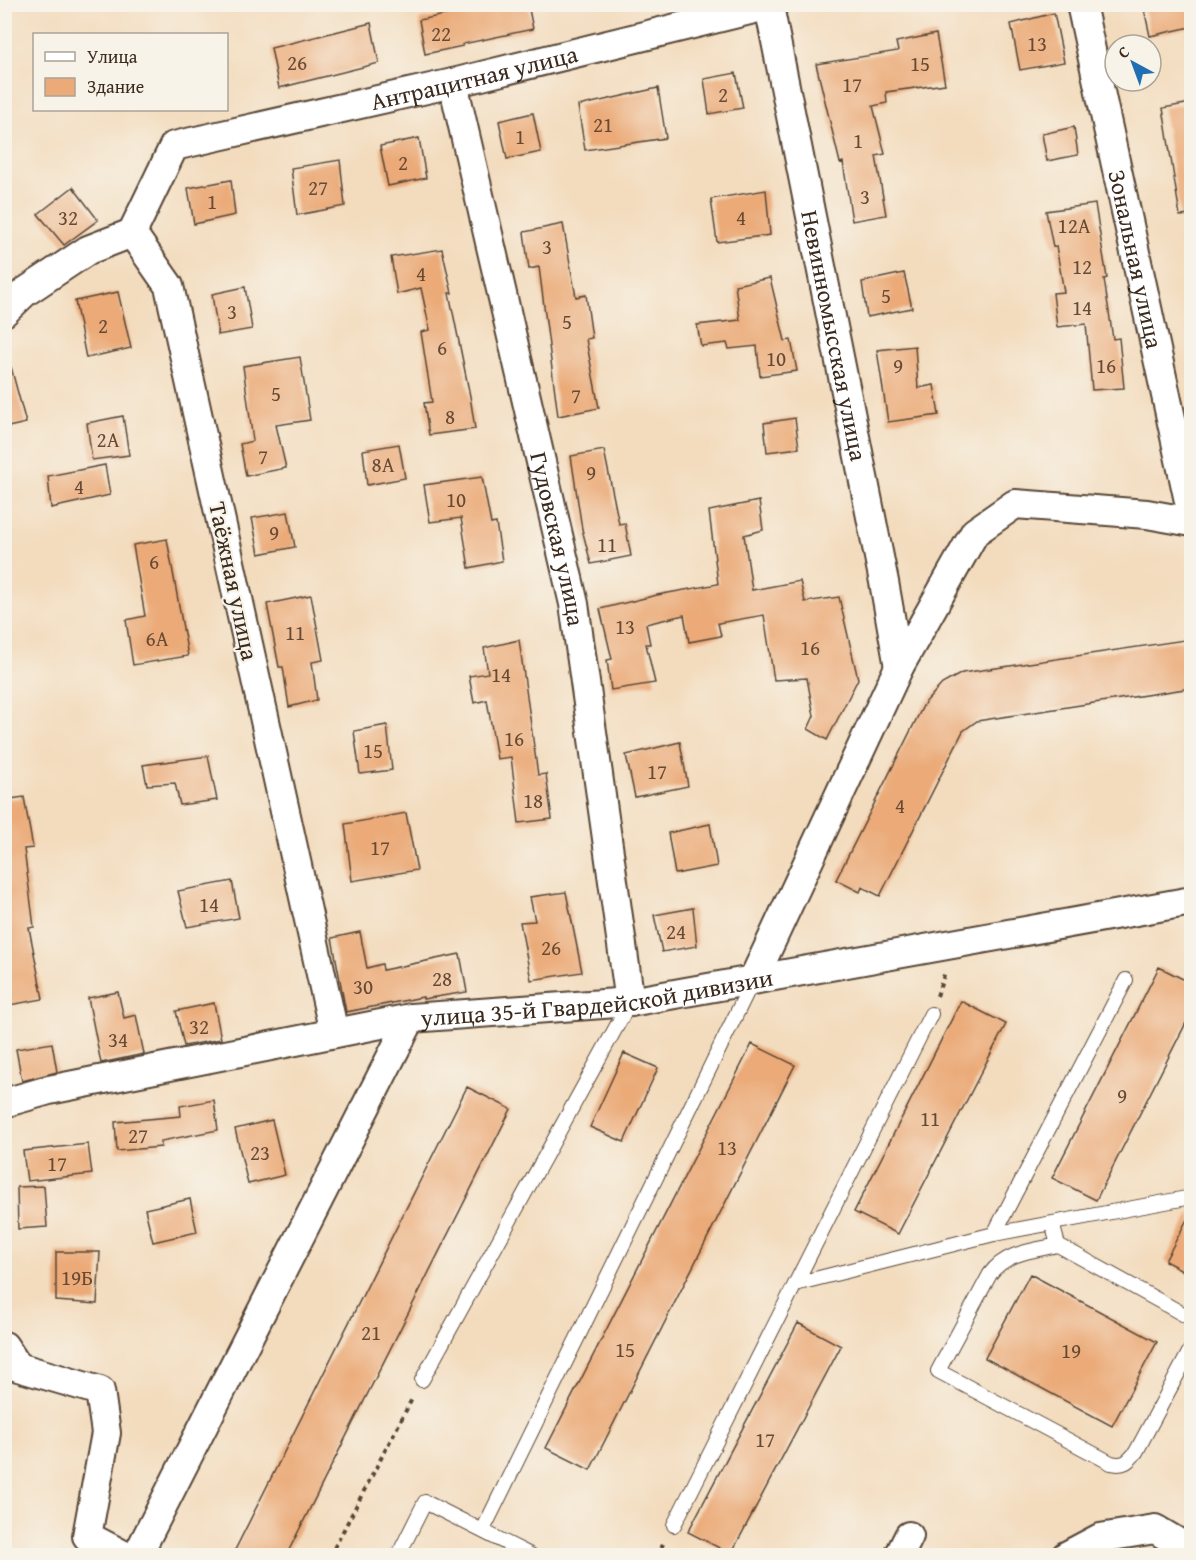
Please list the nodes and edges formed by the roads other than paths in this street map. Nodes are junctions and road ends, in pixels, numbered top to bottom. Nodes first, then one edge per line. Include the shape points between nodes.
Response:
1 (1081, 4) edge
2 (772, 5) edge
3 (453, 83) junction
4 (132, 233) junction
5 (4, 312) edge
6 (1191, 515) edge
7 (1191, 522) edge
8 (899, 667) junction
9 (1191, 900) edge
10 (754, 978) junction
11 (1126, 980) dead end
12 (630, 1002) junction
13 (931, 1014) road end
14 (411, 1018) junction
15 (334, 1033) junction
16 (4, 1103) edge
17 (1191, 1197) edge
18 (1052, 1223) junction
19 (994, 1233) junction
20 (1058, 1245) junction
21 (795, 1284) junction
22 (1191, 1320) edge
23 (4, 1346) edge
24 (1191, 1347) edge
25 (422, 1380) road end
26 (674, 1525) dead end
27 (483, 1530) junction
28 (1191, 1551) edge
29 (125, 1556) edge
30 (137, 1556) edge
31 (398, 1556) edge
32 (532, 1556) edge
33 (1066, 1556) edge

1 - 6 street, Зональная улица
2 - 3 street, Антрацитная улица
2 - 8 street, Невинномысская улица
3 - 4 street, Антрацитная улица via 174,146
3 - 12 street, Гудовская улица via 574,604
4 - 5 street via 88,250 25,291
4 - 15 street, Таёжная улица via 169,286
7 - 8 street via 1147,514 1015,504 975,532
8 - 10 street
9 - 10 street, улица 35-й Гвардейской дивизии
10 - 12 street, улица 35-й Гвардейской дивизии
10 - 27 lane
11 - 19 lane
12 - 14 street, улица 35-й Гвардейской дивизии
12 - 25 lane
13 - 21 lane
14 - 15 street, улица 35-й Гвардейской дивизии
14 - 30 street
15 - 16 street, улица 35-й Гвардейской дивизии via 49,1090
17 - 18 lane
18 - 19 lane
18 - 20 lane
19 - 21 lane
20 - 22 lane
20 - 24 lane via 1018,1254 997,1265 938,1371 1120,1465 1136,1452
21 - 26 lane
23 - 29 street via 18,1367 100,1390 106,1433 87,1536
27 - 31 lane via 425,1502
27 - 32 lane
28 - 33 street via 1155,1529 1100,1538

